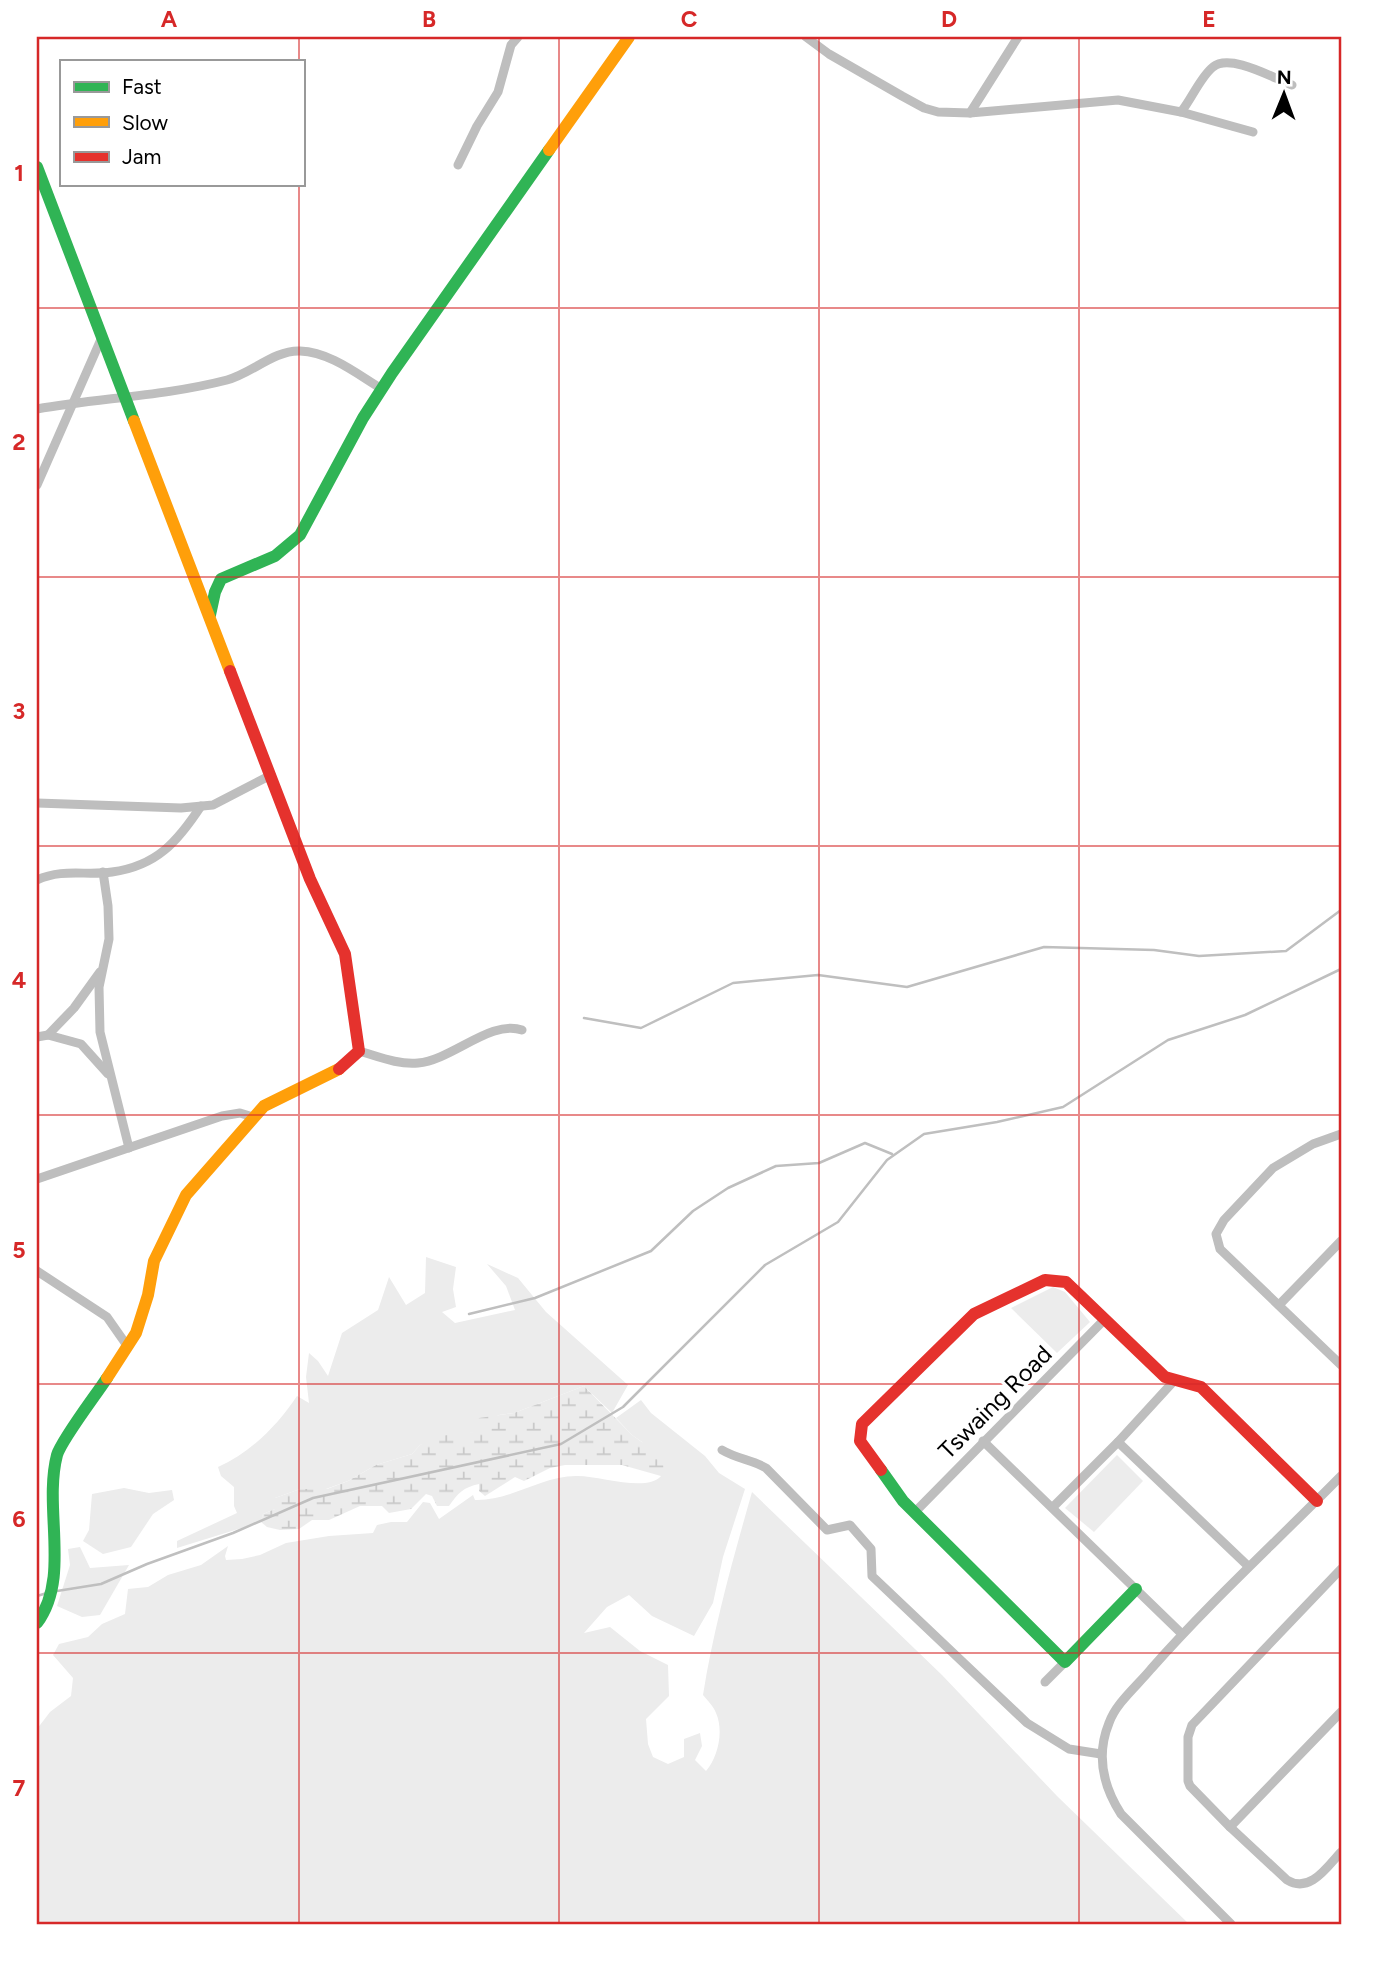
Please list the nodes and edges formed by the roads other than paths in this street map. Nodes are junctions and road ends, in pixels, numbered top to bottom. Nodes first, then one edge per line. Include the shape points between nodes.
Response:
1 (518, 37) edge
2 (629, 37) edge
3 (806, 37) edge
4 (1018, 37) edge
5 (1292, 85) dead end
6 (970, 113) junction
7 (1181, 113) junction
8 (1253, 132) dead end
9 (458, 165) dead end
10 (37, 167) edge
11 (103, 335) junction
12 (382, 389) junction
13 (126, 396) junction
14 (73, 403) junction
15 (37, 410) edge
16 (37, 485) edge
17 (210, 615) junction
18 (271, 775) junction
19 (37, 803) edge
20 (201, 806) junction
21 (103, 872) junction
22 (37, 880) edge
23 (103, 968) junction
24 (522, 1030) dead end
25 (48, 1035) junction
26 (37, 1037) edge
27 (359, 1051) junction
28 (109, 1075) junction
29 (253, 1117) junction
30 (1341, 1134) edge
31 (129, 1148) junction
32 (37, 1179) edge
33 (1341, 1241) edge
34 (37, 1271) edge
35 (1279, 1305) junction
36 (1104, 1320) junction
37 (128, 1347) junction
38 (1341, 1365) edge
39 (1173, 1382) junction
40 (983, 1441) junction
41 (1118, 1442) junction
42 (722, 1450) dead end
43 (1341, 1476) edge
44 (1317, 1500) junction
45 (1053, 1507) junction
46 (914, 1513) junction
47 (1248, 1566) junction
48 (1341, 1569) edge
49 (1136, 1589) junction
50 (37, 1623) edge
51 (1182, 1634) junction
52 (1065, 1662) junction
53 (1045, 1682) dead end
54 (1341, 1712) edge
55 (1101, 1754) junction
56 (1230, 1827) junction
57 (1341, 1852) edge
58 (1231, 1924) edge

1 - 9 street via 511,45 498,92
2 - 12 street
3 - 6 street via 924,108
4 - 6 street
5 - 7 street via 1233,62 1221,62 1212,67
6 - 7 street via 1118,100
7 - 8 street
10 - 11 street
11 - 13 street
11 - 14 street
12 - 13 street via 319,353 297,351 231,379
12 - 17 street via 300,535 275,556 221,579
13 - 14 street
13 - 17 street
14 - 15 street
14 - 16 street
17 - 18 street
18 - 20 street via 213,805
18 - 27 street via 310,879 345,954
19 - 20 street
20 - 21 street via 163,853
21 - 22 street via 73,871
21 - 23 street via 109,939
23 - 25 street
23 - 28 street via 100,1032
24 - 27 street via 503,1028 443,1057 419,1063
25 - 26 street
25 - 28 street via 81,1044
27 - 29 street via 331,1075 264,1107
28 - 31 street
29 - 31 street via 240,1113 222,1116
29 - 37 street via 186,1195 157,1253 146,1304
30 - 35 street via 1313,1144 1273,1168 1218,1228 1220,1249
31 - 32 street
33 - 35 street
34 - 37 street via 107,1317
35 - 38 street
36 - 39 street
36 - 40 street, Tswaing Road
36 - 46 street via 1066,1282 1045,1280 966,1319 865,1419 860,1441
37 - 50 street via 58,1452 52,1487 54,1582 48,1608
39 - 41 street
39 - 44 street via 1201,1387
40 - 45 street
40 - 46 street, Tswaing Road
41 - 45 street
41 - 47 street
42 - 55 street via 766,1468 827,1530 850,1525 871,1549 872,1576 1027,1723 1069,1749
43 - 44 street
44 - 47 street
45 - 49 street
46 - 52 street
47 - 51 street
48 - 56 street via 1189,1730 1188,1781
49 - 51 street
49 - 52 street
51 - 55 street via 1113,1713
52 - 53 street
54 - 56 street
55 - 58 street via 1111,1798 1121,1814
56 - 57 street via 1293,1884 1313,1882

